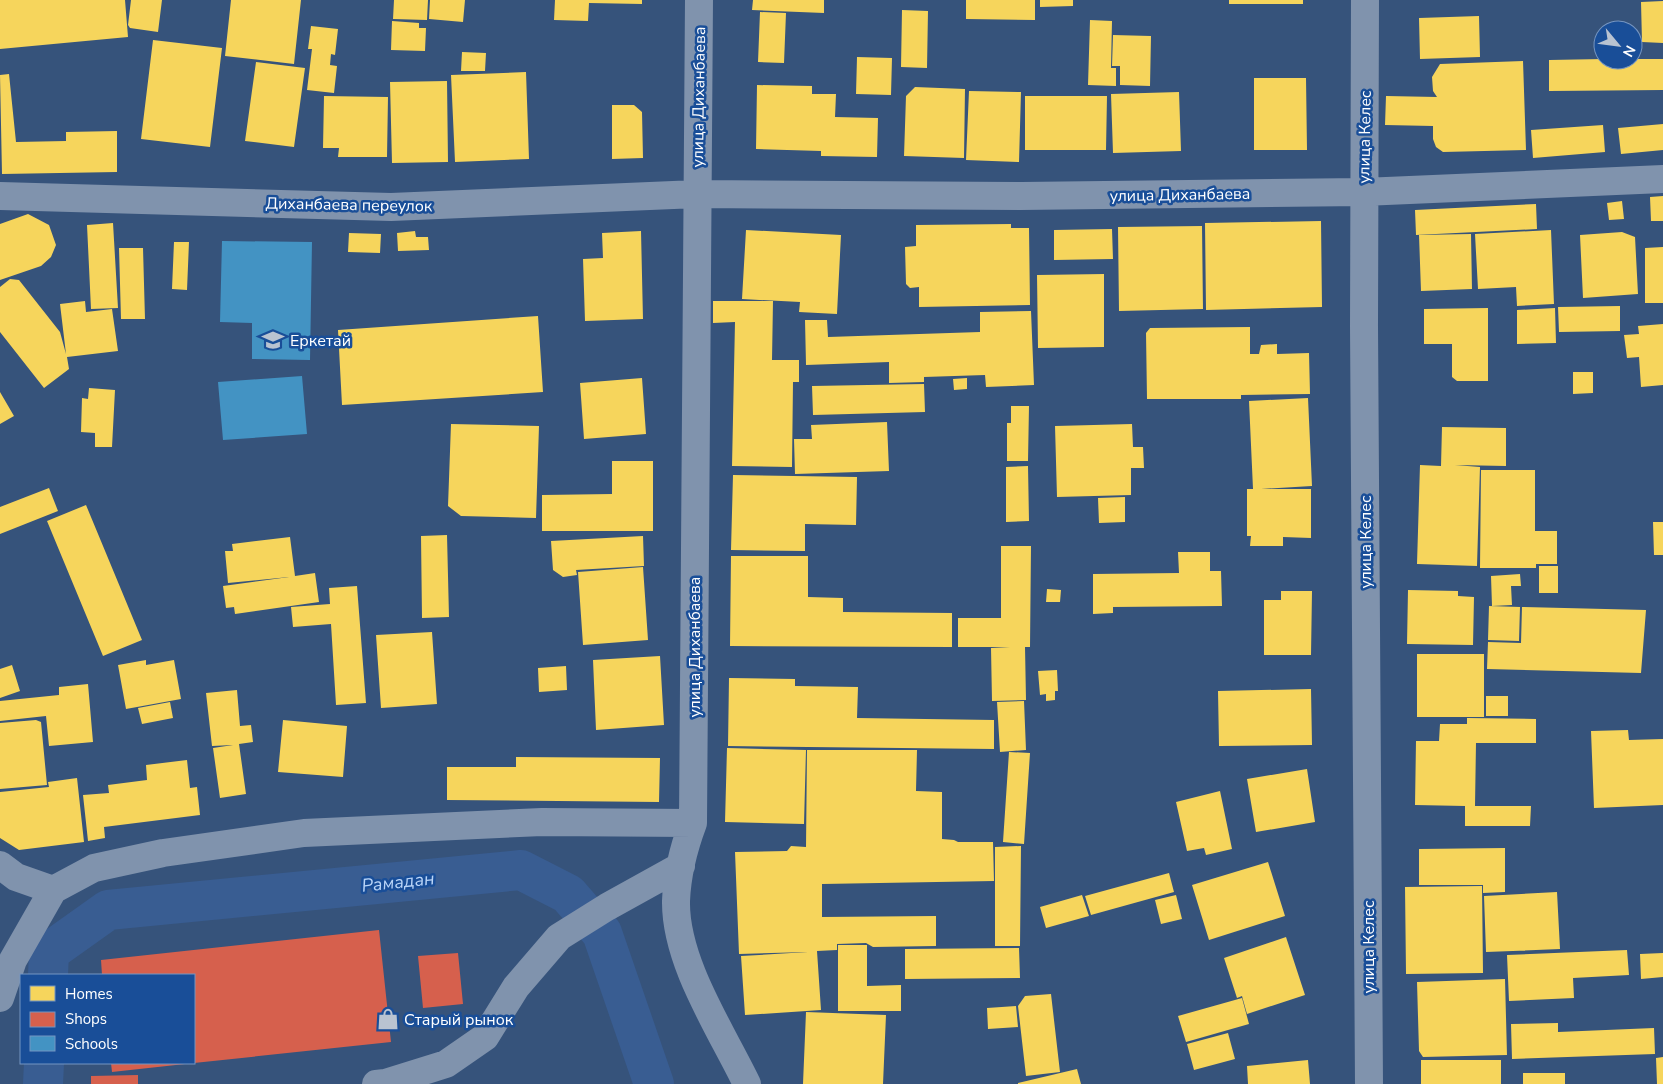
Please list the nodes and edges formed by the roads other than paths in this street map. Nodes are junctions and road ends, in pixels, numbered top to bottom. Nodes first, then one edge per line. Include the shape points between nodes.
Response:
1 (699, 0) edge
2 (1365, 0) edge
3 (1663, 179) edge
4 (1363, 192) junction
5 (697, 194) junction
6 (0, 196) edge
7 (693, 823) junction
8 (0, 865) edge
9 (681, 866) junction
10 (53, 890) junction
11 (0, 998) edge
12 (376, 1084) edge
13 (747, 1084) edge
14 (1369, 1084) edge

1 - 5 street, улица Диханбаева
2 - 4 street, улица Келес
3 - 4 street, улица Диханбаева
4 - 5 street, улица Диханбаева via 1021,196
4 - 14 street, улица Келес
5 - 6 street, Диханбаева переулок via 391,207
5 - 7 street, улица Диханбаева
7 - 9 street, улица Диханбаева
7 - 10 street via 542,822 304,833 163,853 94,868
8 - 10 street via 16,878
9 - 12 street via 559,937 516,987 485,1037 446,1064
9 - 13 street, улица Диханбаева via 676,901 680,933 696,981
10 - 11 street via 13,960

